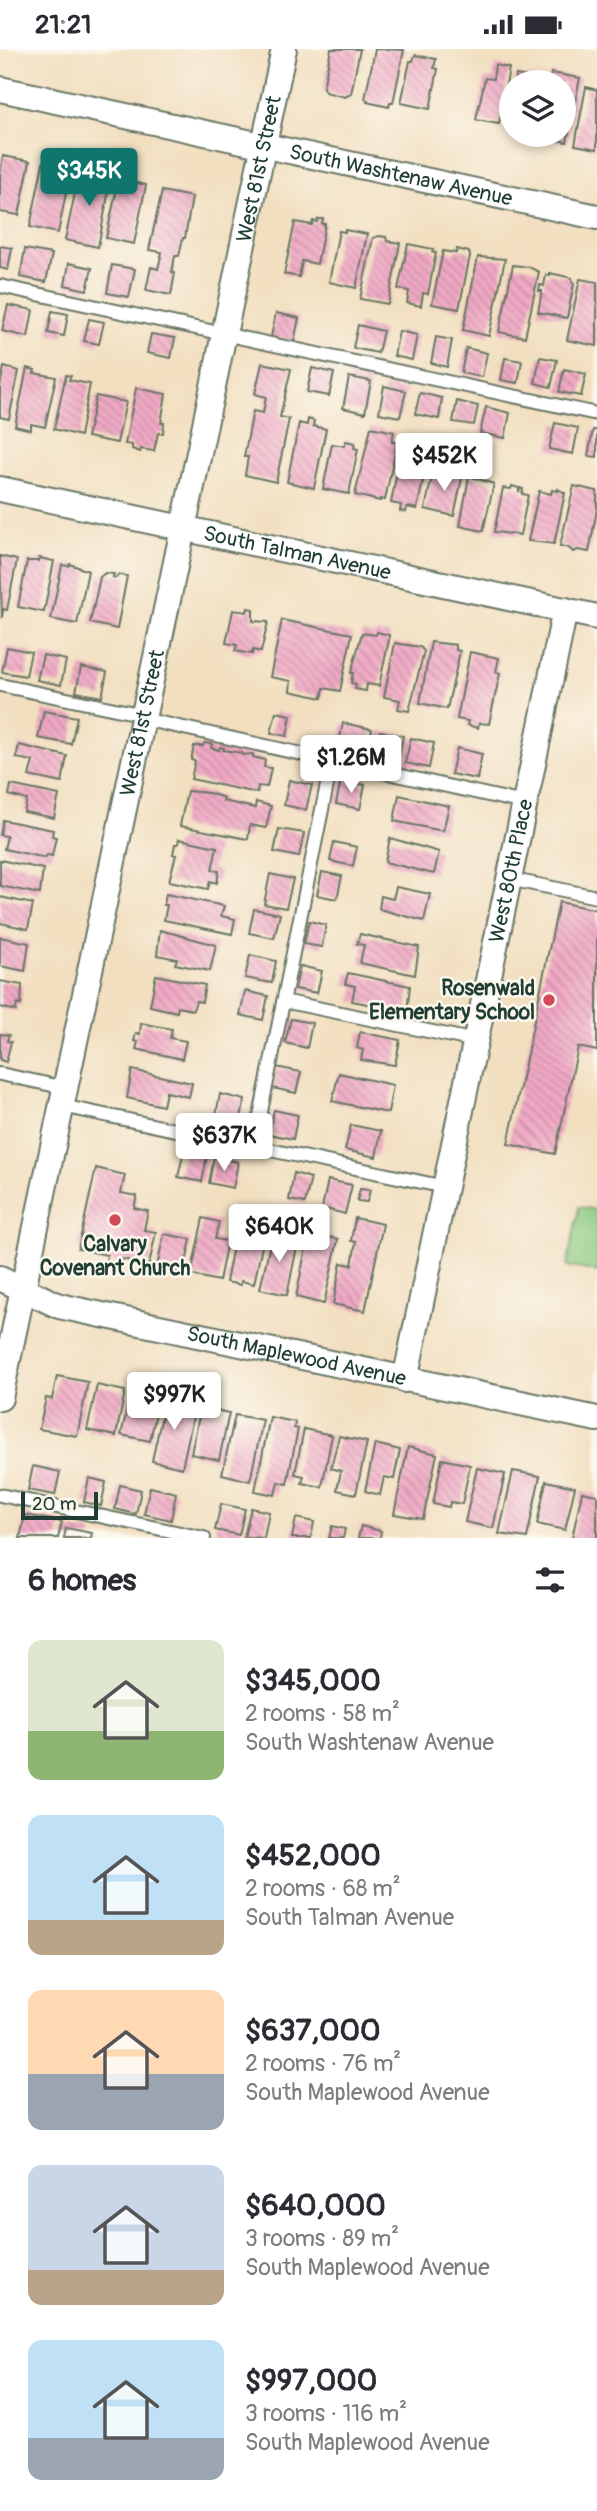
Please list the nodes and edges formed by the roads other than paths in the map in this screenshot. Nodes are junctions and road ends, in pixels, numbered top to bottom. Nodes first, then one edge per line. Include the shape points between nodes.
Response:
1 (284, 49) edge
2 (0, 89) edge
3 (264, 145) junction
4 (597, 217) edge
5 (0, 286) edge
6 (225, 333) junction
7 (597, 414) edge
8 (0, 489) edge
9 (183, 528) junction
10 (565, 610) junction
11 (597, 617) edge
12 (0, 685) edge
13 (143, 717) junction
14 (332, 760) junction
15 (524, 803) junction
16 (509, 879) junction
17 (597, 897) edge
18 (284, 1001) junction
19 (476, 1041) junction
20 (0, 1074) edge
21 (64, 1097) junction
22 (254, 1146) junction
23 (445, 1187) junction
24 (0, 1278) edge
25 (23, 1289) junction
26 (405, 1380) junction
27 (0, 1398) edge
28 (597, 1419) edge
29 (0, 1495) edge
30 (204, 1538) edge

1 - 3 street, West 81st Street
2 - 3 street, South Washtenaw Avenue
3 - 4 street, South Washtenaw Avenue
3 - 6 street, West 81st Street
5 - 6 lane
6 - 7 lane
6 - 9 street, West 81st Street
8 - 9 street, South Talman Avenue
9 - 10 street, South Talman Avenue
9 - 13 street, West 81st Street
10 - 11 street, South Talman Avenue
10 - 15 street, West 80th Place
12 - 13 lane
13 - 14 lane
13 - 21 street, West 81st Street
14 - 15 lane
14 - 18 lane
15 - 16 street, West 80th Place
16 - 17 lane
16 - 19 street, West 80th Place
18 - 19 lane
18 - 22 lane
19 - 23 street, West 80th Place
20 - 21 lane
21 - 22 lane
21 - 25 street, West 81st Street
22 - 23 lane
23 - 26 street, West 80th Place
24 - 25 street, South Maplewood Avenue
25 - 26 street, South Maplewood Avenue via 59,1306
25 - 27 street, West 81st Street
26 - 28 street, South Maplewood Avenue
29 - 30 lane

